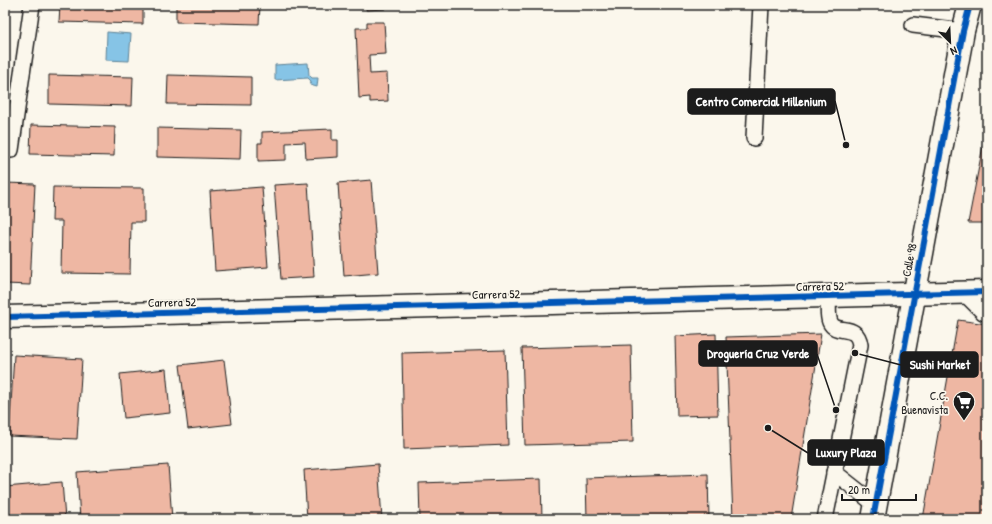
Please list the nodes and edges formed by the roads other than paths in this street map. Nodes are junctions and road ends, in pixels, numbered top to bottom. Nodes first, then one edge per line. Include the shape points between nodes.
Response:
1 (32, 5) edge
2 (761, 5) edge
3 (970, 5) edge
4 (913, 25) dead end
5 (963, 31) junction
6 (754, 138) dead end
7 (11, 150) dead end
8 (987, 292) edge
9 (964, 293) junction
10 (914, 295) junction
11 (828, 297) junction
12 (987, 314) edge
13 (5, 317) edge
14 (834, 472) junction
15 (875, 512) edge
16 (825, 519) edge

1 - 7 lane
2 - 6 lane
3 - 5 street, Calle 98
4 - 5 lane
5 - 10 street, Calle 98
8 - 9 street, Carrera 52
9 - 10 street, Carrera 52
9 - 12 lane
10 - 11 street, Carrera 52
10 - 15 street, Calle 98
11 - 13 street, Carrera 52
11 - 14 lane via 831,323 837,329 856,334 860,345
14 - 15 lane
14 - 16 lane

